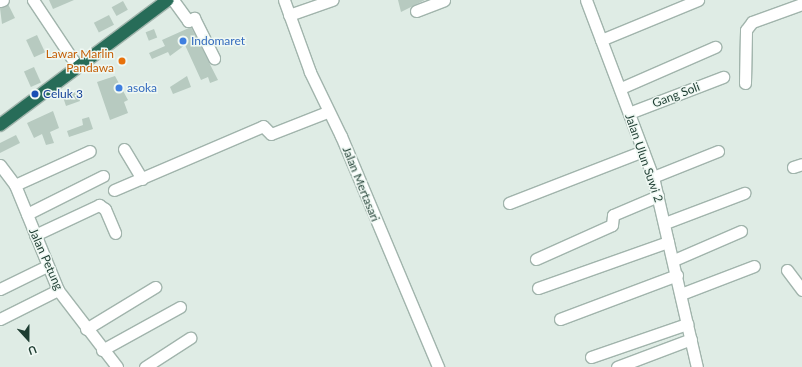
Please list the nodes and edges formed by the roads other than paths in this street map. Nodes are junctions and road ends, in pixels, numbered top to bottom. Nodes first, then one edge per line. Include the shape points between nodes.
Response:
1 (33, 0) edge
2 (168, 0) edge
3 (173, 0) edge
4 (284, 0) edge
5 (332, 0) edge
6 (444, 0) edge
7 (586, 0) edge
8 (698, 0) edge
9 (802, 4) edge
10 (416, 11) dead end
11 (289, 15) junction
12 (601, 40) junction
13 (715, 47) dead end
14 (214, 58) dead end
15 (77, 66) junction
16 (723, 77) dead end
17 (746, 82) dead end
18 (621, 88) junction
19 (327, 112) junction
20 (629, 113) junction
21 (0, 124) edge
22 (124, 149) dead end
23 (90, 151) dead end
24 (643, 151) junction
25 (718, 151) dead end
26 (0, 165) edge
27 (103, 176) dead end
28 (653, 177) junction
29 (142, 179) junction
30 (14, 185) junction
31 (114, 190) dead end
32 (744, 193) dead end
33 (658, 196) junction
34 (509, 203) dead end
35 (27, 214) junction
36 (665, 222) junction
37 (741, 231) dead end
38 (114, 233) dead end
39 (35, 235) junction
40 (668, 242) junction
41 (536, 259) dead end
42 (674, 260) junction
43 (47, 266) junction
44 (754, 266) dead end
45 (787, 270) dead end
46 (677, 275) junction
47 (155, 287) dead end
48 (538, 288) dead end
49 (0, 289) edge
50 (58, 290) junction
51 (802, 290) edge
52 (681, 294) junction
53 (180, 307) dead end
54 (0, 319) edge
55 (560, 319) dead end
56 (687, 324) junction
57 (86, 329) junction
58 (190, 338) dead end
59 (691, 339) junction
60 (102, 350) junction
61 (591, 357) dead end
62 (117, 367) edge
63 (145, 367) edge
64 (438, 367) edge
65 (617, 367) edge
66 (697, 367) edge

1 - 15 street
2 - 15 highway
3 - 14 street via 188,21 194,18
4 - 11 street, Jalan Mertasari
5 - 11 street
6 - 10 street
7 - 12 street, Jalan Ulun Suwi 2
8 - 12 street
9 - 17 street via 752,22 746,30
11 - 19 street, Jalan Mertasari
12 - 18 street, Jalan Ulun Suwi 2
13 - 18 street
15 - 21 highway
16 - 20 street, Gang Soli
18 - 20 street, Jalan Ulun Suwi 2
19 - 29 street via 271,134 263,126
19 - 64 street, Jalan Mertasari via 341,136
20 - 24 street, Jalan Ulun Suwi 2
22 - 29 street
23 - 30 street
24 - 28 street, Jalan Ulun Suwi 2
24 - 34 street
25 - 28 street
26 - 30 street, Jalan Petung
27 - 35 street
28 - 33 street, Jalan Ulun Suwi 2
29 - 31 street
30 - 35 street, Jalan Petung
32 - 36 street
33 - 36 street, Jalan Ulun Suwi 2
33 - 41 street via 613,215 612,225
35 - 39 street, Jalan Petung
36 - 40 street, Jalan Ulun Suwi 2
37 - 42 street
38 - 39 street via 105,209 100,206
39 - 43 street, Jalan Petung
40 - 42 street, Jalan Ulun Suwi 2
40 - 48 street
42 - 46 street, Jalan Ulun Suwi 2
43 - 49 street
43 - 50 street, Jalan Petung
44 - 52 street
45 - 51 street
46 - 52 street, Jalan Ulun Suwi 2
46 - 55 street
47 - 57 street
50 - 54 street
50 - 57 street, Jalan Petung
52 - 56 street, Jalan Ulun Suwi 2
53 - 60 street
56 - 59 street, Jalan Ulun Suwi 2
56 - 61 street
57 - 60 street, Jalan Petung
58 - 63 street
59 - 65 street
59 - 66 street, Jalan Ulun Suwi 2
60 - 62 street, Jalan Petung

